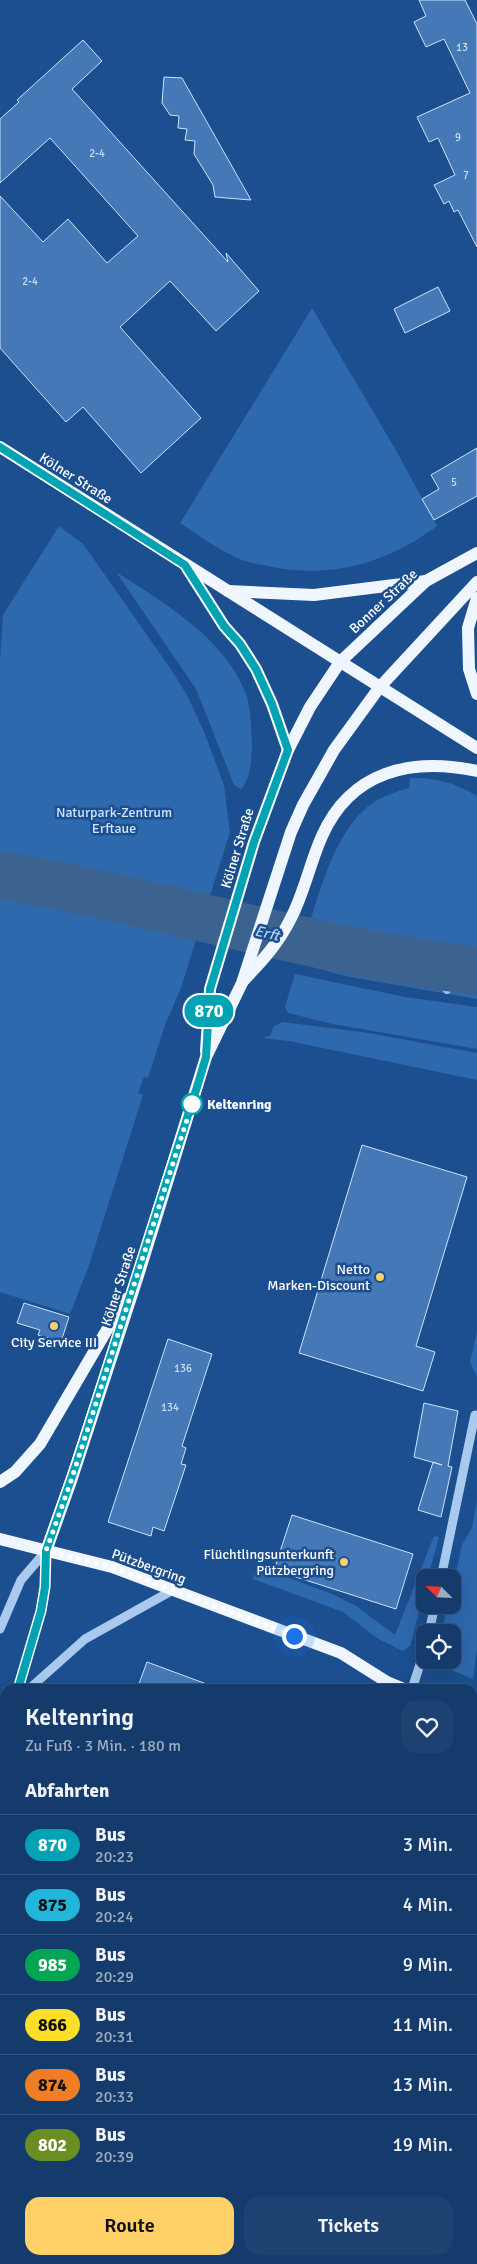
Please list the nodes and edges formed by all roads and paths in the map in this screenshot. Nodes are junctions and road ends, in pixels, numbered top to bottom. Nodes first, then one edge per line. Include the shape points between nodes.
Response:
1 (0, 447) edge
2 (477, 553) edge
3 (185, 565) junction
4 (426, 581) junction
5 (477, 582) edge
6 (226, 590) junction
7 (477, 598) edge
8 (340, 662) junction
9 (379, 688) junction
10 (477, 694) edge
11 (477, 748) edge
12 (288, 750) junction
13 (477, 772) edge
14 (242, 983) junction
15 (206, 1057) junction
16 (136, 1279) junction
17 (475, 1415) dead end
18 (0, 1482) edge
19 (0, 1539) edge
20 (46, 1551) junction
21 (443, 1569) edge
22 (173, 1590) junction
23 (0, 1629) edge
24 (418, 1669) edge
25 (19, 1684) edge
26 (35, 1684) edge
27 (392, 1684) edge
28 (414, 1684) edge

1 - 3 main road, Kölner Straße
2 - 4 main road, Bonner Straße
3 - 6 main road, Kölner Straße
3 - 12 main road via 256,669
4 - 6 main road via 314,595
4 - 8 main road, Bonner Straße
5 - 9 main road, Kölner Straße
6 - 8 main road, Kölner Straße
7 - 10 main road via 468,628 469,669
8 - 9 main road, Kölner Straße
8 - 12 main road, Kölner Straße via 310,707
9 - 11 main road
9 - 14 main road, Kölner Straße via 330,757 303,805 282,853
12 - 15 main road, Kölner Straße via 254,842 210,989
13 - 14 main road via 456,767 419,766 395,770 371,779 355,790 331,817 292,917 274,949
14 - 15 main road, Kölner Straße
15 - 16 main road, Kölner Straße
16 - 18 main road via 40,1444 15,1472
16 - 20 main road, Kölner Straße
17 - 21 street
19 - 20 main road
20 - 22 main road, Pützbergring via 112,1567
20 - 23 street, Kölner Straße via 21,1580
20 - 25 street, Kölner Straße via 41,1611
22 - 26 street via 85,1639
22 - 27 main road, Pützbergring via 341,1653
24 - 28 street

